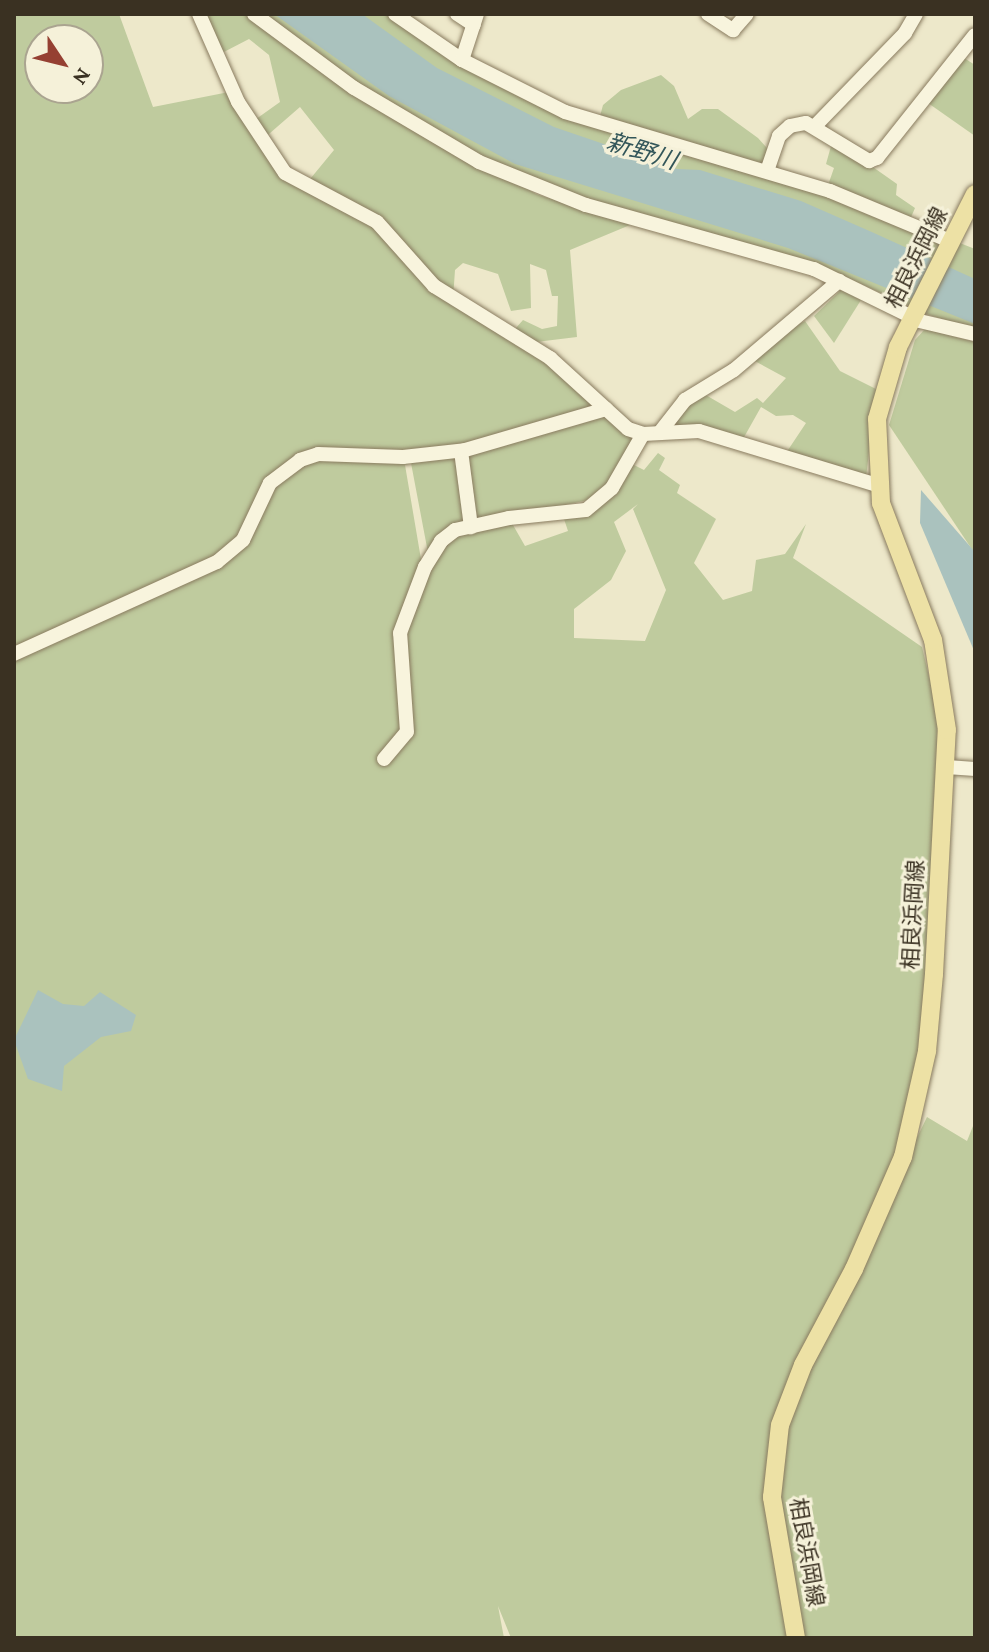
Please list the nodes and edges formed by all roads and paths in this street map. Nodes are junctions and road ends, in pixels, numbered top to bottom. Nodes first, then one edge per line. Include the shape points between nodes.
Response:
1 (199, 14) edge
2 (254, 14) edge
3 (395, 14) edge
4 (457, 14) edge
5 (708, 14) edge
6 (747, 14) edge
7 (916, 14) edge
8 (476, 19) edge
9 (975, 35) edge
10 (462, 60) junction
11 (816, 125) junction
12 (767, 171) junction
13 (975, 194) edge
14 (949, 243) junction
15 (839, 281) junction
16 (912, 317) junction
17 (975, 334) edge
18 (606, 409) junction
19 (660, 432) junction
20 (643, 434) junction
21 (461, 451) junction
22 (877, 485) junction
23 (471, 527) junction
24 (14, 654) edge
25 (384, 759) dead end
26 (947, 767) junction
27 (975, 769) edge
28 (796, 1638) edge

1 - 18 street via 238,102 285,173 377,222 434,286 550,358
2 - 15 street via 354,88 479,162 586,205 742,247
3 - 10 street
4 - 8 street
5 - 6 street via 733,30
7 - 11 street via 905,33
8 - 10 street
9 - 11 street via 877,158 869,161
10 - 12 street via 579,118
11 - 12 street via 790,126 779,136
12 - 14 street
13 - 14 main road, 相良浜岡線
14 - 16 main road, 相良浜岡線
15 - 16 street
15 - 19 street via 734,370 685,400
16 - 17 street
16 - 22 main road, 相良浜岡線 via 883,392 875,438
18 - 20 street
18 - 21 street
19 - 20 street
19 - 22 street via 699,431
20 - 23 street via 612,488 586,510
21 - 23 street
21 - 24 street via 403,457 318,454 300,460 270,483 243,540 217,562
22 - 26 main road, 相良浜岡線 via 895,550 939,662
23 - 25 street via 455,530 429,558 400,633 407,732
26 - 27 street
26 - 28 main road, 相良浜岡線 via 927,1051 915,1113 886,1204 789,1398 774,1462 776,1528

